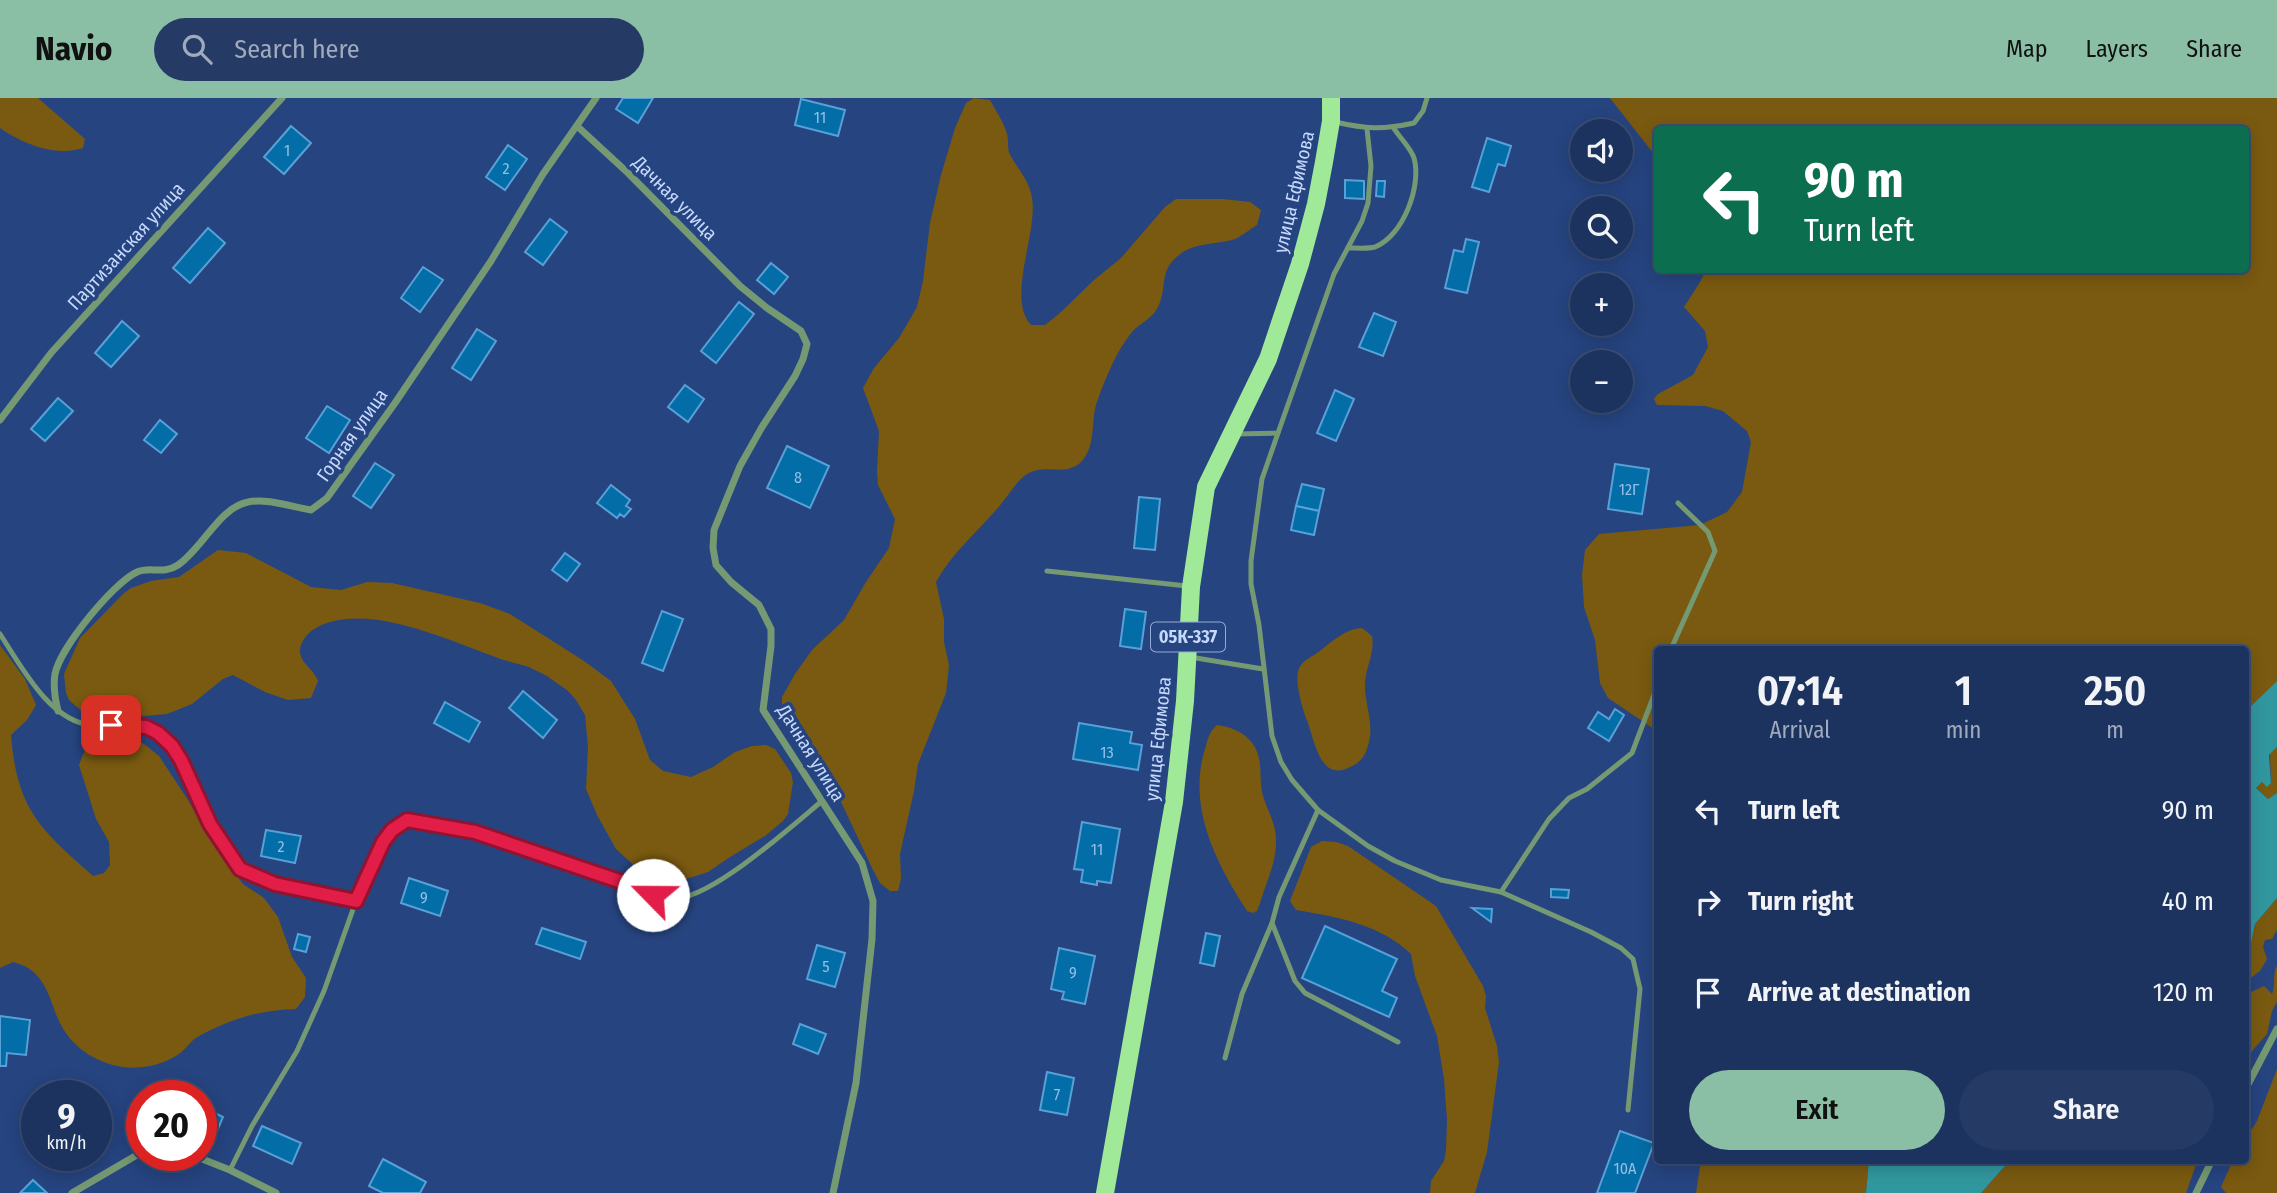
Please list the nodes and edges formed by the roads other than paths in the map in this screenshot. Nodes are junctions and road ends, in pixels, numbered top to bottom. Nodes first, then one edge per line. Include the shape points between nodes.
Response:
1 (282, 98) edge
2 (596, 98) edge
3 (1331, 98) edge
4 (1427, 98) edge
5 (1331, 121) junction
6 (577, 126) junction
7 (1393, 127) junction
8 (1367, 129) junction
9 (1349, 247) junction
10 (0, 420) edge
11 (1278, 433) junction
12 (1230, 434) junction
13 (1678, 503) dead end
14 (1047, 571) dead end
15 (1191, 587) junction
16 (0, 634) edge
17 (1672, 646) edge
18 (1187, 656) junction
19 (1263, 669) junction
20 (1654, 695) edge
21 (58, 711) junction
22 (822, 801) junction
23 (1318, 810) junction
24 (1501, 892) junction
25 (356, 901) junction
26 (1272, 923) junction
27 (2277, 1029) edge
28 (1398, 1042) dead end
29 (1225, 1058) dead end
30 (2249, 1082) edge
31 (1628, 1110) dead end
32 (126, 1161) edge
33 (2209, 1164) edge
34 (217, 1165) edge
35 (230, 1170) junction
36 (72, 1193) edge
37 (276, 1193) edge
38 (833, 1193) edge
39 (1105, 1193) edge
40 (2196, 1193) edge

1 - 10 street, Партизанская улица via 51,354
2 - 6 street, Горная улица
3 - 5 main road, улица Ефимова / 05К-337
4 - 7 lane via 1414,123
5 - 8 lane
5 - 12 main road, улица Ефимова / 05К-337 via 1300,264 1268,359
6 - 21 street, Горная улица via 491,261 327,498 311,510 250,501 234,507 176,566 164,571 140,570 121,581 84,624 55,672
6 - 22 street, Дачная улица via 740,286 801,331 807,344 795,376 740,466 714,530 713,548 716,565 765,613 771,646 763,710
7 - 8 lane
7 - 9 lane via 1415,160 1412,197 1395,234 1373,248
8 - 9 lane via 1370,193
9 - 11 lane via 1334,274
11 - 12 lane
11 - 19 lane via 1262,479 1251,561
12 - 15 main road, улица Ефимова / 05К-337 via 1206,487
13 - 17 lane via 1708,532 1715,551
14 - 15 lane
15 - 18 main road, улица Ефимова / 05К-337
16 - 21 lane
18 - 19 lane
18 - 39 main road, улица Ефимова / 05К-337 via 1174,802
19 - 23 lane via 1272,736 1281,762
20 - 24 lane via 1632,753 1569,798 1549,819
21 - 25 lane via 89,725 146,727 158,733 181,760 210,824 240,869 275,884
22 - 25 lane via 755,856 709,887 679,898 653,895 475,832 407,820 383,842
22 - 38 street, Дачная улица via 862,863 873,901 873,939 856,1083
23 - 24 lane via 1395,861 1441,880
23 - 26 lane
24 - 31 lane via 1591,932 1633,960 1640,989
25 - 35 lane via 298,1051
26 - 28 lane via 1295,981 1305,993
26 - 29 lane via 1242,994
27 - 30 street
32 - 36 street
33 - 40 street
34 - 35 street
35 - 37 street

